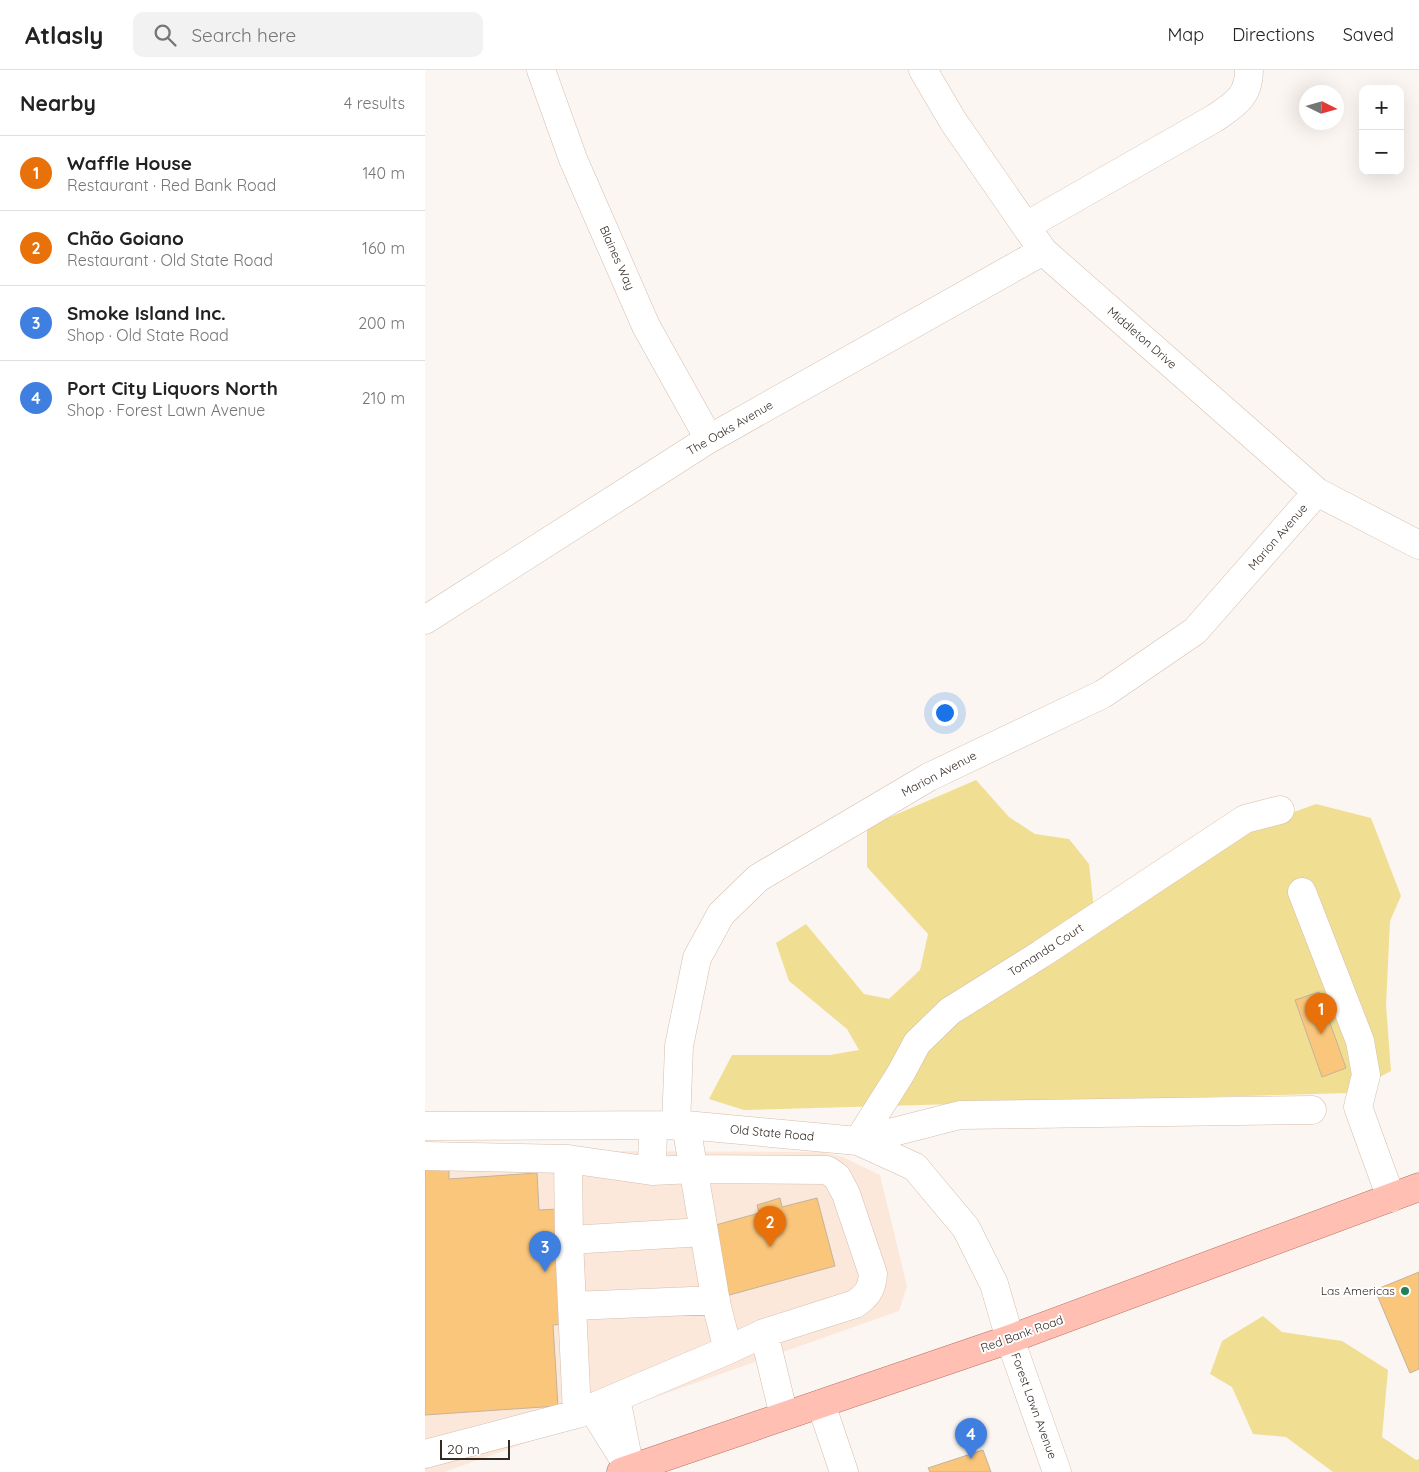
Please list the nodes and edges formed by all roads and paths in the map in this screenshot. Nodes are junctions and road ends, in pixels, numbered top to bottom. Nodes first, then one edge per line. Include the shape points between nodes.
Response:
1 (541, 70) edge
2 (923, 70) edge
3 (1249, 70) edge
4 (1027, 226) junction
5 (1043, 251) junction
6 (709, 439) junction
7 (1317, 492) junction
8 (1419, 545) edge
9 (425, 620) edge
10 (1279, 810) dead end
11 (1303, 892) dead end
12 (1312, 1110) dead end
13 (425, 1126) edge
14 (672, 1126) junction
15 (858, 1141) junction
16 (425, 1156) edge
17 (568, 1159) junction
18 (694, 1169) junction
19 (652, 1170) junction
20 (1419, 1188) edge
21 (1391, 1198) junction
22 (704, 1232) junction
23 (569, 1240) junction
24 (716, 1300) junction
25 (572, 1306) junction
26 (764, 1333) junction
27 (1010, 1339) junction
28 (728, 1350) junction
29 (821, 1404) junction
30 (595, 1407) junction
31 (784, 1416) junction
32 (425, 1454) edge
33 (671, 1464) edge
34 (625, 1470) edge
35 (844, 1472) edge
36 (1057, 1472) edge

1 - 6 street, Blaines Way via 573,159 646,326
2 - 4 street, Middleton Drive via 953,121
3 - 4 street via 1249,83 1237,103
4 - 5 street, Middleton Drive
5 - 6 street, The Oaks Avenue
5 - 7 street, Middleton Drive
6 - 9 street, The Oaks Avenue
7 - 8 street, Middleton Drive
7 - 14 street, Marion Avenue via 1195,631 1103,694 929,777 758,878 721,914 697,958 679,1046
10 - 15 street, Tomanda Court via 1245,819 950,1011 917,1043
11 - 21 street via 1360,1041 1366,1075 1358,1107
12 - 15 street via 960,1115
13 - 14 street, Old State Road
14 - 15 street, Old State Road
14 - 18 street
14 - 19 street
15 - 27 street, Old State Road via 915,1167 966,1228 994,1284
16 - 17 street
17 - 19 street
17 - 23 street
18 - 19 street
18 - 22 street
18 - 26 street via 827,1170 837,1177 846,1194 873,1274 872,1287 855,1304
20 - 21 main road, Red Bank Road
21 - 27 main road, Red Bank Road
22 - 23 street
22 - 24 street
23 - 25 street
24 - 25 street
24 - 28 street
25 - 30 street
26 - 28 street
26 - 31 street
27 - 29 main road, Red Bank Road
27 - 36 street, Forest Lawn Avenue
28 - 30 street
29 - 31 main road, Red Bank Road
29 - 35 street
30 - 32 street
30 - 34 street
31 - 33 main road, Red Bank Road
33 - 34 main road, Red Bank Road

